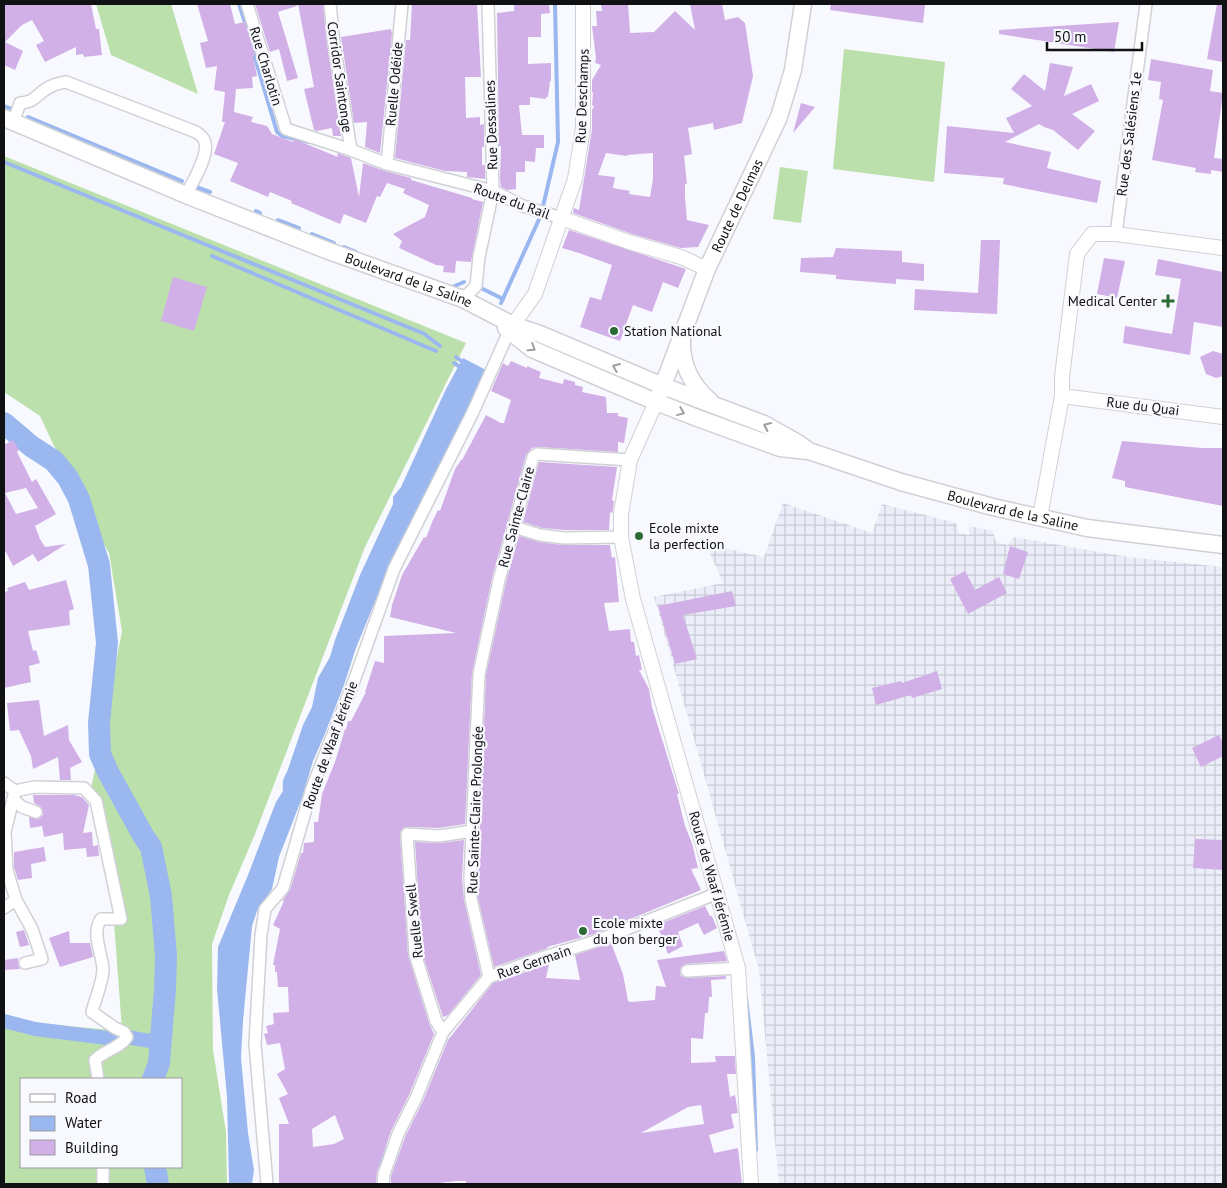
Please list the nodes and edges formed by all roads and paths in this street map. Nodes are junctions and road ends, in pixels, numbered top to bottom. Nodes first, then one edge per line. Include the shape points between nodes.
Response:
1 (247, 4) edge
2 (330, 4) edge
3 (402, 4) edge
4 (488, 4) edge
5 (583, 4) edge
6 (803, 4) edge
7 (1146, 4) edge
8 (7, 123) edge
9 (286, 129) joint
10 (351, 150) junction
11 (387, 164) junction
12 (492, 191) junction
13 (186, 195) junction
14 (561, 218) junction
15 (1116, 234) junction
16 (1223, 248) edge
17 (707, 269) junction
18 (463, 299) junction
19 (512, 327) junction
20 (682, 334) junction
21 (663, 386) junction
22 (1062, 396) junction
23 (656, 402) junction
24 (718, 406) junction
25 (1223, 416) edge
26 (809, 451) junction
27 (630, 460) junction
28 (1040, 516) junction
29 (514, 527) junction
30 (621, 537) junction
31 (1223, 545) edge
32 (479, 674) joint
33 (4, 783) edge
34 (14, 795) junction
35 (36, 812) dead end
36 (472, 831) junction
37 (718, 893) junction
38 (16, 900) junction
39 (4, 908) edge
40 (25, 963) dead end
41 (738, 968) junction
42 (687, 971) dead end
43 (489, 977) junction
44 (444, 1032) junction
45 (98, 1078) edge
46 (103, 1168) edge
47 (103, 1184) edge
48 (267, 1184) edge
49 (383, 1184) edge
50 (751, 1184) edge

1 - 9 street, Rue Charlotin
2 - 10 street, Corridor Saintonge
3 - 11 street, Ruelle Odéide
4 - 12 street, Rue Dessalines
5 - 14 street, Rue Deschamps via 583,128 575,179
6 - 17 main road, Route de Delmas via 792,70 779,117
7 - 15 street, Rue des Salésiens 1e
8 - 13 main road, Boulevard de la Saline
8 - 13 street via 20,103 31,102 44,90 66,82 196,132 206,146 203,160
8 - 19 main road, Boulevard de la Saline
9 - 10 street, Route du Rail
10 - 11 street, Route du Rail
11 - 12 street, Route du Rail
12 - 14 street, Route du Rail via 523,206
12 - 18 street, Rue Dessalines via 476,286
13 - 18 main road, Boulevard de la Saline
14 - 17 street, Route du Rail via 681,257
14 - 19 street, Rue Deschamps via 535,294
15 - 16 street
15 - 22 street via 1092,234 1077,254
17 - 20 main road, Route de Delmas
18 - 19 main road, Boulevard de la Saline
21 -> 19 main road, Boulevard de la Saline via 540,334
19 -> 23 main road, Boulevard de la Saline via 532,349
19 - 48 street, Route de Waaf Jérémie via 394,569 312,788 283,888 266,909 261,935 255,1044
20 - 21 main road, Route de Delmas
20 - 24 main road via 684,358 690,376 700,391
21 - 23 main road, Route de Delmas
21 - 24 main road, Boulevard de la Saline
22 - 25 street, Rue du Quai
22 - 28 street
23 -> 26 main road, Boulevard de la Saline via 780,448
23 - 27 street, Route de Waaf Jérémie
26 -> 24 main road, Boulevard de la Saline via 764,424
26 - 28 main road, Boulevard de la Saline via 901,482
27 - 29 street, Rue Sainte-Claire via 538,454 533,457
27 - 30 street, Route de Waaf Jérémie via 621,514
28 - 31 main road, Boulevard de la Saline via 1087,528
29 - 30 street via 564,538
29 - 32 street, Rue Sainte-Claire
30 - 37 street, Route de Waaf Jérémie via 633,599
32 - 36 street, Rue Sainte-Claire Prolongée
33 - 34 street
34 - 35 street via 22,807
34 - 38 street via 5,844 7,870
34 - 45 street via 34,787 84,788 96,801 122,920 101,919 97,925 103,971 92,1012 127,1037 95,1060
36 - 43 street, Rue Sainte-Claire Prolongée via 471,899
36 - 44 street, Ruelle Swell via 439,836 407,834 415,954 436,1021
37 - 41 street, Route de Waaf Jérémie
37 - 43 street, Rue Germain via 596,941
38 - 39 street
38 - 40 street via 32,929 42,958
41 - 42 street
41 - 50 street, Route de Waaf Jérémie
43 - 44 street
44 - 49 street via 398,1134
46 - 47 street

